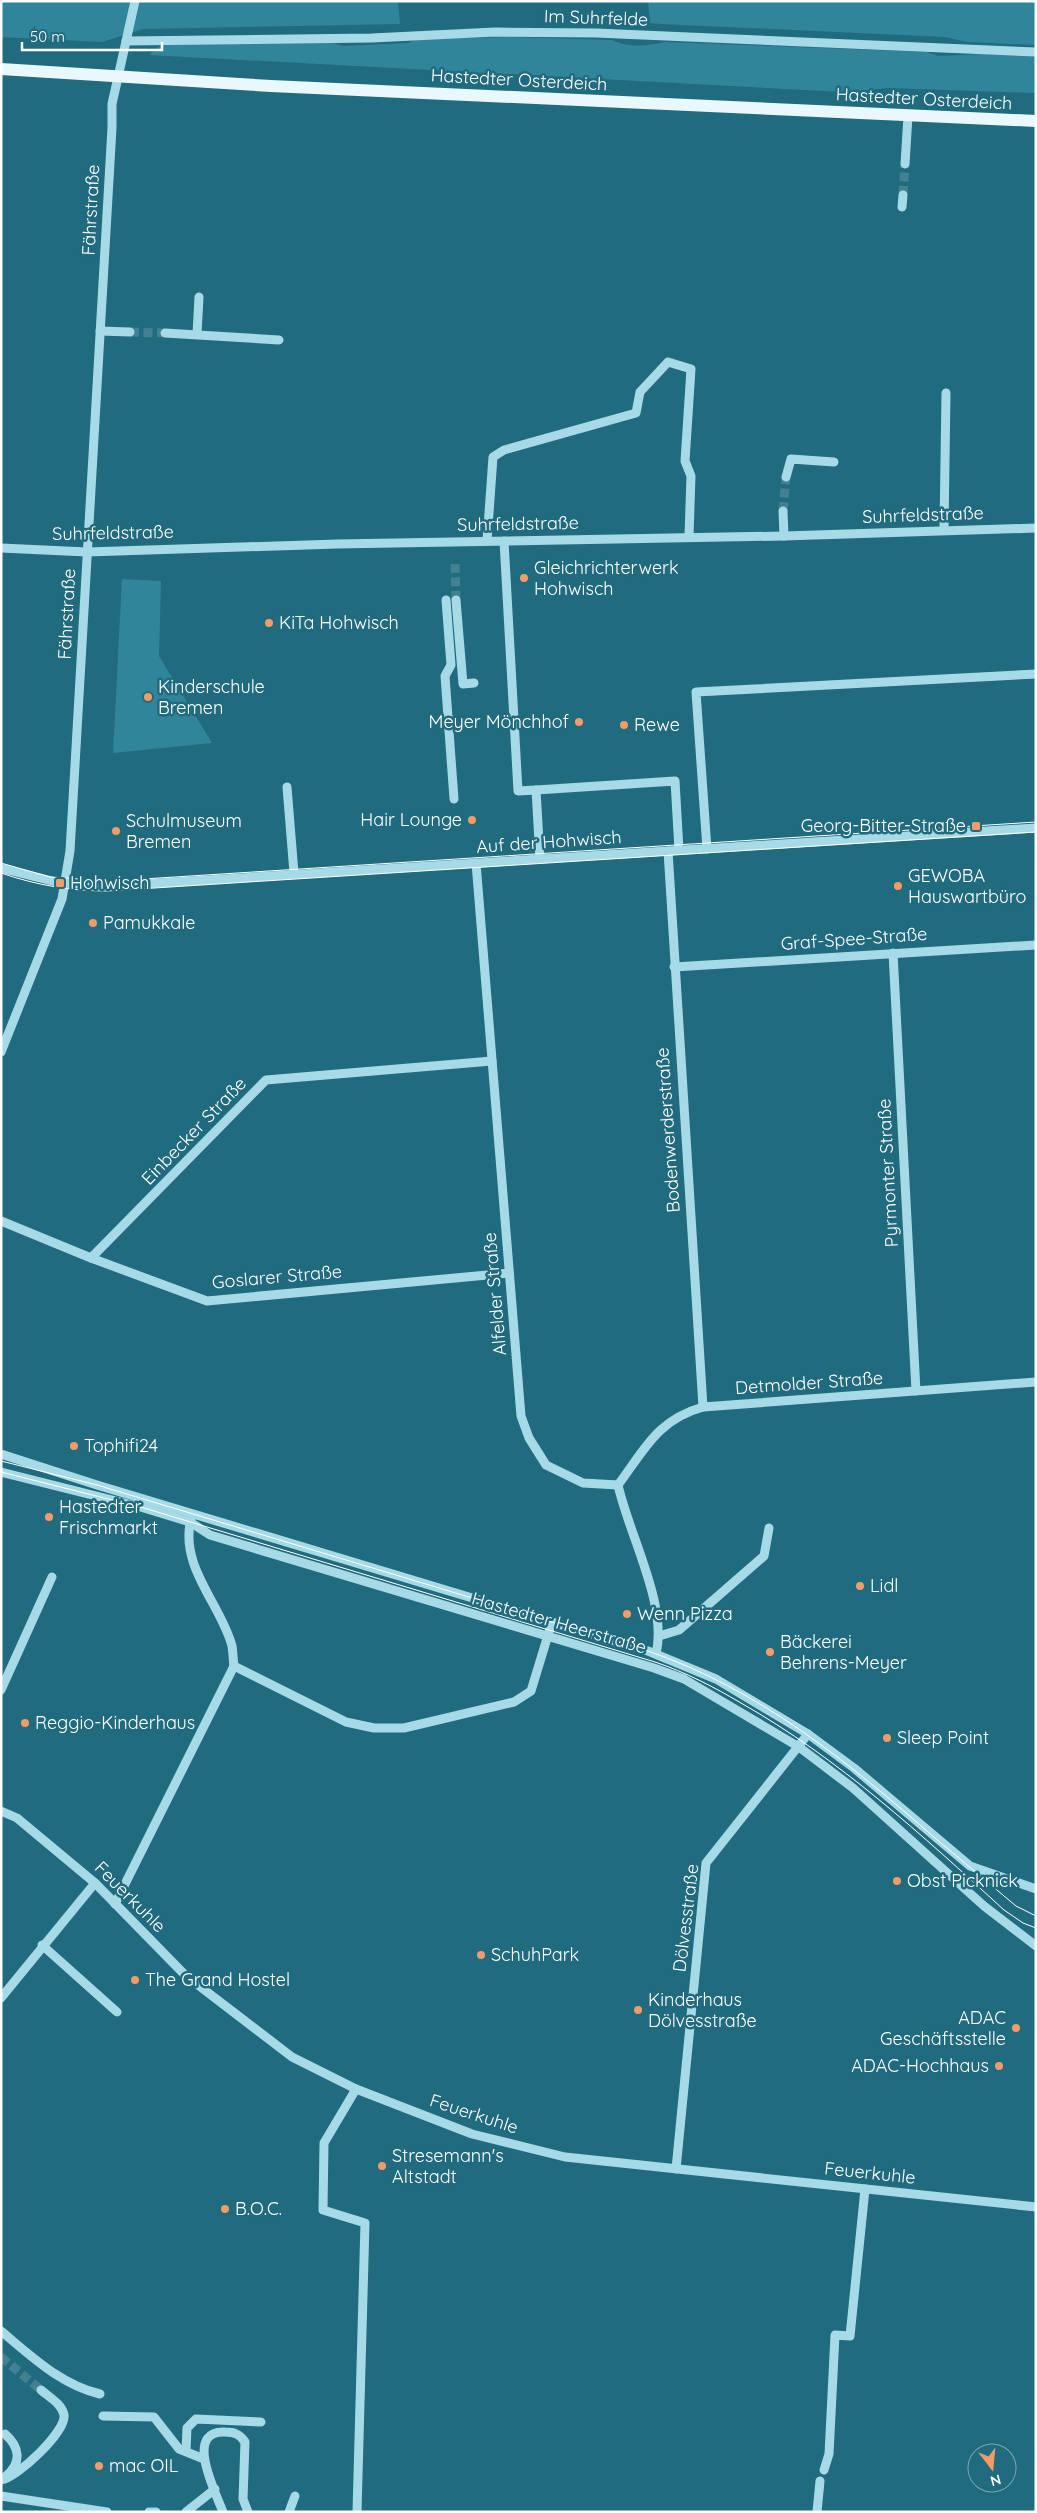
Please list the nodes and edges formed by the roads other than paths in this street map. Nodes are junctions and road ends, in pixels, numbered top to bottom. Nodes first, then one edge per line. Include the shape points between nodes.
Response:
1 (135, 1) edge
2 (126, 41) junction
3 (1036, 52) edge
4 (1, 69) edge
5 (118, 76) junction
6 (908, 116) junction
7 (1036, 121) edge
8 (905, 164) tunnel mouth
9 (903, 195) tunnel mouth
10 (902, 207) dead end
11 (199, 297) dead end
12 (100, 331) junction
13 (130, 332) tunnel mouth
14 (165, 333) tunnel mouth
15 (197, 334) junction
16 (279, 340) dead end
17 (946, 393) dead end
18 (834, 462) dead end
19 (786, 477) tunnel mouth
20 (783, 511) tunnel mouth
21 (1036, 528) edge
22 (944, 530) junction
23 (689, 536) junction
24 (784, 536) junction
25 (487, 541) junction
26 (504, 541) junction
27 (1, 548) edge
28 (87, 552) junction
29 (1036, 674) edge
30 (474, 683) dead end
31 (287, 787) dead end
32 (536, 790) junction
33 (454, 799) dead end
34 (1036, 828) edge
35 (707, 849) junction
36 (679, 850) junction
37 (668, 851) junction
38 (540, 859) junction
39 (476, 863) junction
40 (1, 868) edge
41 (294, 874) junction
42 (65, 884) junction
43 (1036, 945) edge
44 (893, 953) junction
45 (674, 967) junction
46 (1, 1052) edge
47 (492, 1061) junction
48 (1, 1221) edge
49 (91, 1258) junction
50 (509, 1273) junction
51 (1036, 1382) edge
52 (916, 1391) junction
53 (703, 1407) junction
54 (1, 1454) edge
55 (1, 1472) edge
56 (618, 1485) junction
57 (192, 1518) junction
58 (769, 1528) dead end
59 (52, 1577) dead end
60 (552, 1622) junction
61 (659, 1636) junction
62 (547, 1637) junction
63 (656, 1654) junction
64 (234, 1666) junction
65 (1, 1690) edge
66 (808, 1734) junction
67 (799, 1747) junction
68 (1, 1810) edge
69 (95, 1883) junction
70 (1036, 1888) edge
71 (115, 1904) junction
72 (42, 1945) junction
73 (1036, 1946) edge
74 (1, 1998) edge
75 (117, 2012) dead end
76 (356, 2089) junction
77 (676, 2169) junction
78 (865, 2188) junction
79 (1036, 2206) edge
80 (1, 2331) edge
81 (41, 2390) tunnel mouth
82 (100, 2394) dead end
83 (103, 2416) dead end
84 (260, 2422) dead end
85 (5, 2434) dead end
86 (186, 2452) junction
87 (204, 2459) junction
88 (824, 2470) dead end
89 (1, 2479) edge
90 (820, 2481) dead end
91 (215, 2489) junction
92 (1, 2496) edge
93 (294, 2496) dead end
94 (107, 2512) edge
95 (149, 2512) edge
96 (156, 2512) edge
97 (186, 2512) edge
98 (223, 2512) edge
99 (248, 2512) edge
100 (289, 2512) edge
101 (357, 2512) edge
102 (817, 2512) edge

1 - 2 street, Fährstraße
2 - 3 street, Im Suhrfelde via 372,38 495,32 596,33
2 - 5 street, Fährstraße
4 - 5 main road, Hastedter Osterdeich
5 - 6 main road, Hastedter Osterdeich
5 - 12 street, Fährstraße via 112,104
6 - 7 main road, Hastedter Osterdeich
6 - 8 street
9 - 10 street
11 - 15 street
12 - 13 street
12 - 28 street, Fährstraße
14 - 15 street
15 - 16 street
17 - 22 street
18 - 19 street via 791,459
20 - 24 street
21 - 22 street, Suhrfeldstraße
22 - 24 street, Suhrfeldstraße
23 - 24 street, Suhrfeldstraße
23 - 25 street via 690,476 685,461 691,370 668,362 640,392 636,413 504,450 493,457
23 - 26 street, Suhrfeldstraße
25 - 26 street, Suhrfeldstraße
25 - 28 street, Suhrfeldstraße
26 - 32 street via 518,791
27 - 28 street, Suhrfeldstraße
28 - 42 street, Fährstraße via 70,851
29 - 35 street via 696,692
30 - 33 street via 463,684 451,600 451,665 445,676
31 - 41 street
32 - 36 street via 675,781
32 - 38 street
34 - 35 street, Auf der Hohwisch
35 - 36 street, Auf der Hohwisch
36 - 37 street, Auf der Hohwisch
37 - 38 street, Auf der Hohwisch
37 - 45 street, Bodenwerderstraße
38 - 39 street, Auf der Hohwisch
39 - 41 street, Auf der Hohwisch
39 - 47 street, Alfelder Straße
40 - 42 street, Auf der Hohwisch
41 - 42 street, Auf der Hohwisch via 111,886
42 - 46 street, Fährstraße
43 - 44 street, Graf-Spee-Straße
44 - 45 street, Graf-Spee-Straße
44 - 52 street, Pyrmonter Straße
45 - 53 street, Bodenwerderstraße
47 - 49 street, Einbecker Straße via 266,1080
47 - 50 street, Alfelder Straße
48 - 49 street, Goslarer Straße
49 - 50 street, Goslarer Straße via 207,1301
50 - 56 street, Alfelder Straße via 521,1416 529,1438 546,1464 584,1483
51 - 52 street, Detmolder Straße
52 - 53 street, Detmolder Straße
53 - 56 street, Detmolder Straße via 668,1421
54 - 57 street, Hastedter Heerstraße
55 - 57 street, Hastedter Heerstraße
56 - 61 street via 657,1611
57 - 60 street, Hastedter Heerstraße
57 - 62 street, Hastedter Heerstraße via 210,1535
57 - 64 street via 188,1542 193,1561 232,1646
58 - 61 street via 764,1556 679,1630
59 - 65 street
60 - 62 street
60 - 63 street, Hastedter Heerstraße
61 - 63 street
62 - 64 street via 531,1691 514,1702 404,1728 374,1728 346,1722
62 - 67 street, Hastedter Heerstraße via 684,1679
63 - 66 street, Hastedter Heerstraße via 716,1679
64 - 71 street
66 - 67 street, Dölvesstraße
66 - 70 street, Hastedter Heerstraße via 854,1768 970,1866
67 - 73 street, Hastedter Heerstraße via 853,1788 984,1906
67 - 77 street, Dölvesstraße via 706,1863
68 - 69 street, Feuerkuhle via 17,1818
69 - 71 street, Feuerkuhle
69 - 72 street
71 - 76 street, Feuerkuhle via 193,1981 292,2057
72 - 74 street
72 - 75 street
76 - 77 street, Feuerkuhle via 472,2134 555,2155
76 - 101 street via 324,2143 323,2210 365,2223
77 - 78 street, Feuerkuhle
78 - 79 street, Feuerkuhle
78 - 88 street via 850,2336 835,2335 829,2454
80 - 82 street via 44,2367 71,2383
81 - 89 street via 60,2407 64,2418 61,2428 16,2474
83 - 86 street via 154,2418 179,2449
84 - 86 street via 196,2419 186,2428
85 - 89 street via 13,2441 18,2456 12,2471
86 - 87 street
87 - 91 street
87 - 99 street via 205,2442 214,2434 232,2432 242,2437 246,2448 243,2499
90 - 102 street
91 - 97 street
91 - 98 street
92 - 94 street
93 - 100 street
95 - 96 street

